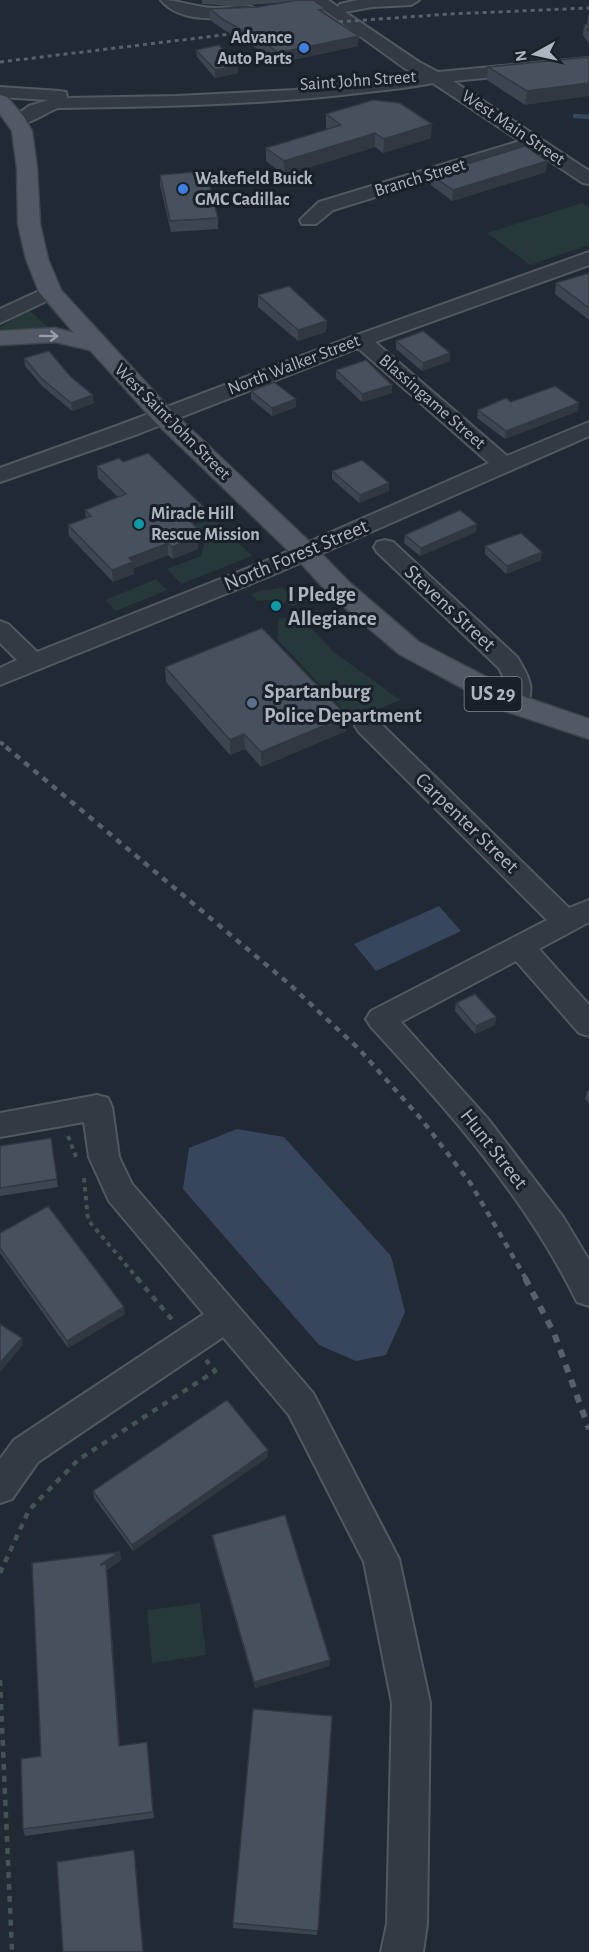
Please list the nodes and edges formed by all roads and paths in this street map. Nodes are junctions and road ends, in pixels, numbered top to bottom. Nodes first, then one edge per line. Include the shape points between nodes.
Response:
1 (169, 0) edge
2 (411, 0) edge
3 (313, 1) edge
4 (341, 3) edge
5 (263, 9) edge
6 (589, 63) edge
7 (436, 77) junction
8 (0, 92) edge
9 (0, 100) edge
10 (18, 121) junction
11 (535, 142) junction
12 (589, 179) edge
13 (309, 220) dead end
14 (589, 258) edge
15 (50, 292) junction
16 (0, 317) edge
17 (0, 338) edge
18 (361, 340) junction
19 (97, 345) junction
20 (163, 416) junction
21 (589, 428) edge
22 (503, 464) junction
23 (0, 476) edge
24 (385, 547) dead end
25 (305, 552) junction
26 (0, 630) edge
27 (34, 663) junction
28 (0, 677) edge
29 (515, 704) junction
30 (368, 726) dead end
31 (589, 729) edge
32 (577, 916) edge
33 (520, 947) junction
34 (589, 1025) edge
35 (61, 1114) junction
36 (0, 1125) edge
37 (77, 1160) dead end
38 (81, 1170) dead end
39 (589, 1292) edge
40 (228, 1317) junction
41 (189, 1340) junction
42 (0, 1487) edge
43 (0, 1573) edge
44 (0, 1680) edge
45 (12, 1952) edge
46 (402, 1952) edge

1 - 5 street via 198,12
2 - 4 street
3 - 7 street, West Main Street
4 - 7 street, West Main Street via 431,64
6 - 7 street
7 - 8 street, Saint John Street via 404,75 174,96
7 - 10 street, Saint John Street via 294,95 57,103
7 - 11 street, West Main Street
9 - 10 main road, West Saint John Street / US 29
10 - 15 main road, West Saint John Street / US 29 via 27,168 29,224
11 - 12 street, West Main Street
11 - 13 street, Branch Street via 326,206
14 - 18 street, North Walker Street
15 - 16 street
15 - 19 main road, West Saint John Street / US 29
17 -> 19 main road via 56,335
18 - 20 street, North Walker Street
18 - 22 street, Blassingame Street
19 - 20 main road, West Saint John Street / US 29
20 - 23 street, North Walker Street
20 - 25 main road, West Saint John Street / US 29
21 - 22 street, North Forest Street
22 - 25 street, North Forest Street
24 - 29 street, Stevens Street via 508,663 518,679
25 - 27 street, North Forest Street
25 - 29 main road, West Saint John Street / US 29 via 339,588 409,648
26 - 27 street
27 - 28 street, North Forest Street
29 - 31 main road, West Saint John Street / US 29
30 - 32 street, Carpenter Street
32 - 33 street
33 - 34 street
33 - 39 street, Hunt Street via 381,1019 444,1088 552,1223
35 - 36 street
35 - 37 path
35 - 40 street via 97,1107 104,1157 120,1192
38 - 41 path via 88,1220
40 - 41 street
40 - 46 street via 301,1404 381,1559 411,1703 407,1924
41 - 42 street via 26,1451
41 - 43 path via 215,1371 78,1460 29,1510
44 - 45 path

